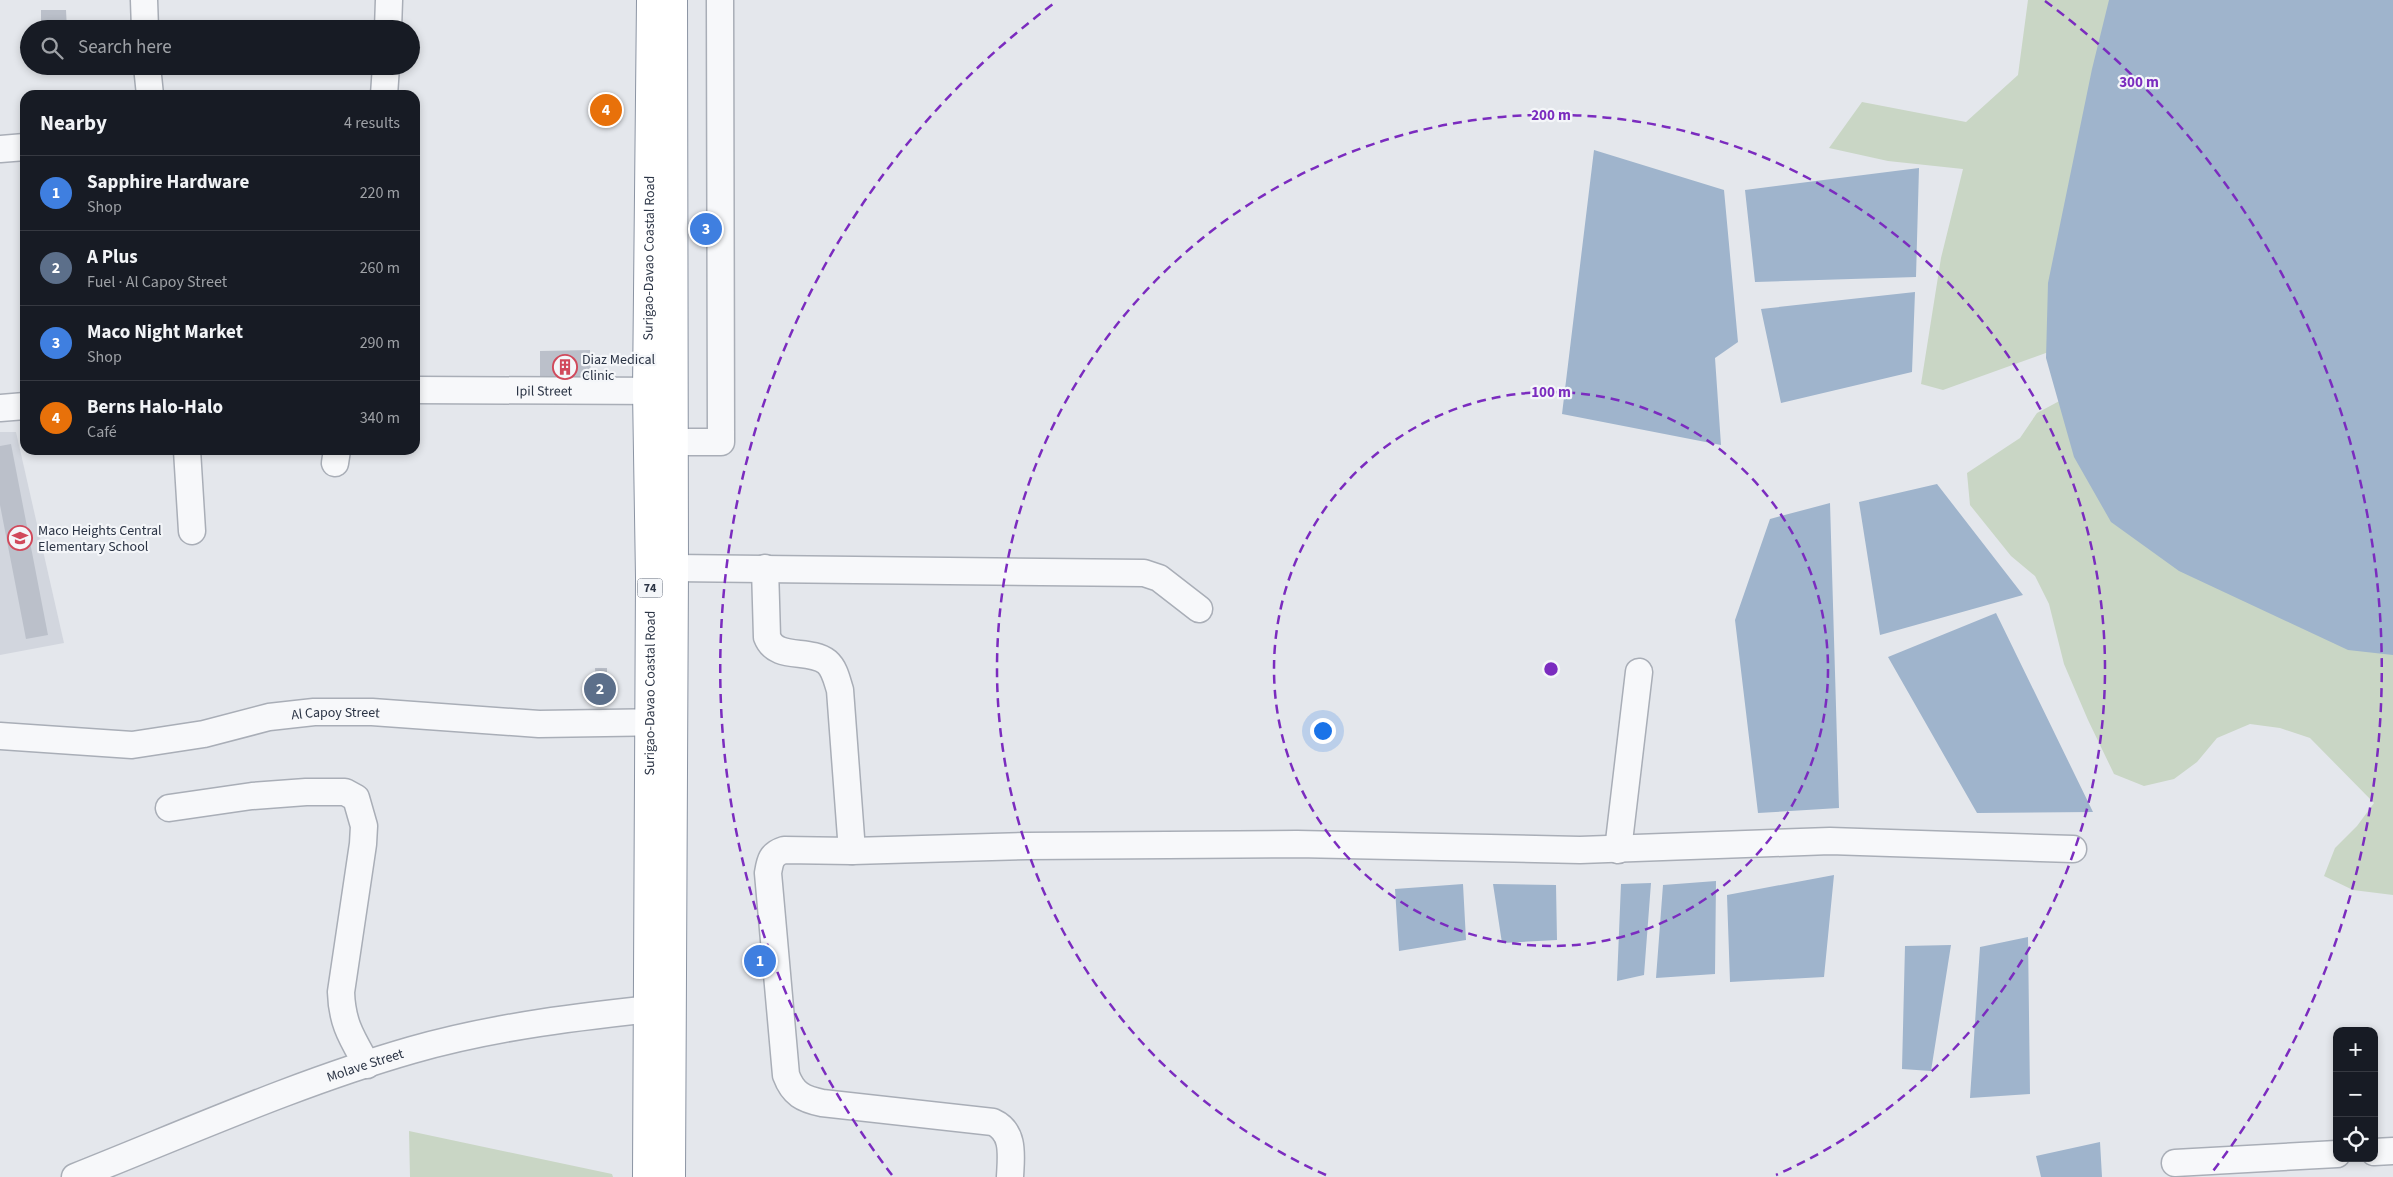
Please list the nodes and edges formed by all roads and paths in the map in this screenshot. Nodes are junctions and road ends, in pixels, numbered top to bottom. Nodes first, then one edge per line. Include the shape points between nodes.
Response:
1 (144, 0) edge
2 (389, 0) edge
3 (651, 0) edge
4 (673, 0) edge
5 (720, 0) edge
6 (145, 20) edge
7 (388, 20) edge
8 (148, 75) edge
9 (385, 75) edge
10 (149, 90) edge
11 (384, 90) edge
12 (20, 147) edge
13 (0, 149) edge
14 (420, 390) edge
15 (647, 391) junction
16 (673, 391) junction
17 (20, 406) edge
18 (0, 408) edge
19 (674, 442) junction
20 (188, 455) edge
21 (192, 530) dead end
22 (674, 568) junction
23 (764, 568) junction
24 (1199, 609) dead end
25 (1639, 672) dead end
26 (661, 722) junction
27 (0, 736) edge
28 (169, 808) dead end
29 (2072, 849) dead end
30 (1618, 850) junction
31 (852, 851) junction
32 (659, 1008) junction
33 (366, 1065) junction
34 (2393, 1151) edge
35 (2378, 1152) edge
36 (2333, 1154) edge
37 (2292, 1157) junction
38 (2175, 1163) dead end
39 (75, 1177) edge
40 (647, 1177) edge
41 (671, 1177) edge
42 (1010, 1177) edge
43 (2268, 1177) edge

1 - 6 street
2 - 7 street
3 - 15 highway, Surigao-Davao Coastal Road / 74
4 - 16 highway, Surigao-Davao Coastal Road / 74
5 - 19 street via 721,442
8 - 10 street
9 - 11 street
12 - 13 street
14 - 15 street, Ipil Street
15 - 16 street, Ipil Street
15 - 26 highway, Surigao-Davao Coastal Road / 74
16 - 19 highway, Surigao-Davao Coastal Road / 74
17 - 18 street
19 - 22 highway, Surigao-Davao Coastal Road / 74
20 - 21 street
22 - 23 street
22 - 26 highway, Surigao-Davao Coastal Road / 74
23 - 24 street via 1144,573 1159,578
23 - 31 street via 770,645 776,650 811,655 828,663 836,675 840,690
25 - 30 street
26 - 27 street, Al Capoy Street via 539,724 372,712 314,712 269,717 204,734 132,744
26 - 32 highway, Surigao-Davao Coastal Road / 74
28 - 33 street via 306,792 345,792 356,798 364,826 363,844 341,1009 344,1024
29 - 30 street via 1830,841
30 - 31 street via 1297,844
31 - 42 street via 784,850 771,858 768,874 786,1075 791,1086 798,1095 822,1103 993,1122 1008,1134
32 - 33 street, Molave Street via 564,1018 460,1038
32 - 40 highway, Surigao-Davao Coastal Road / 74
32 - 41 highway, Surigao-Davao Coastal Road / 74
33 - 39 street, Molave Street
34 - 35 street
36 - 37 street
37 - 38 street
37 - 43 street

